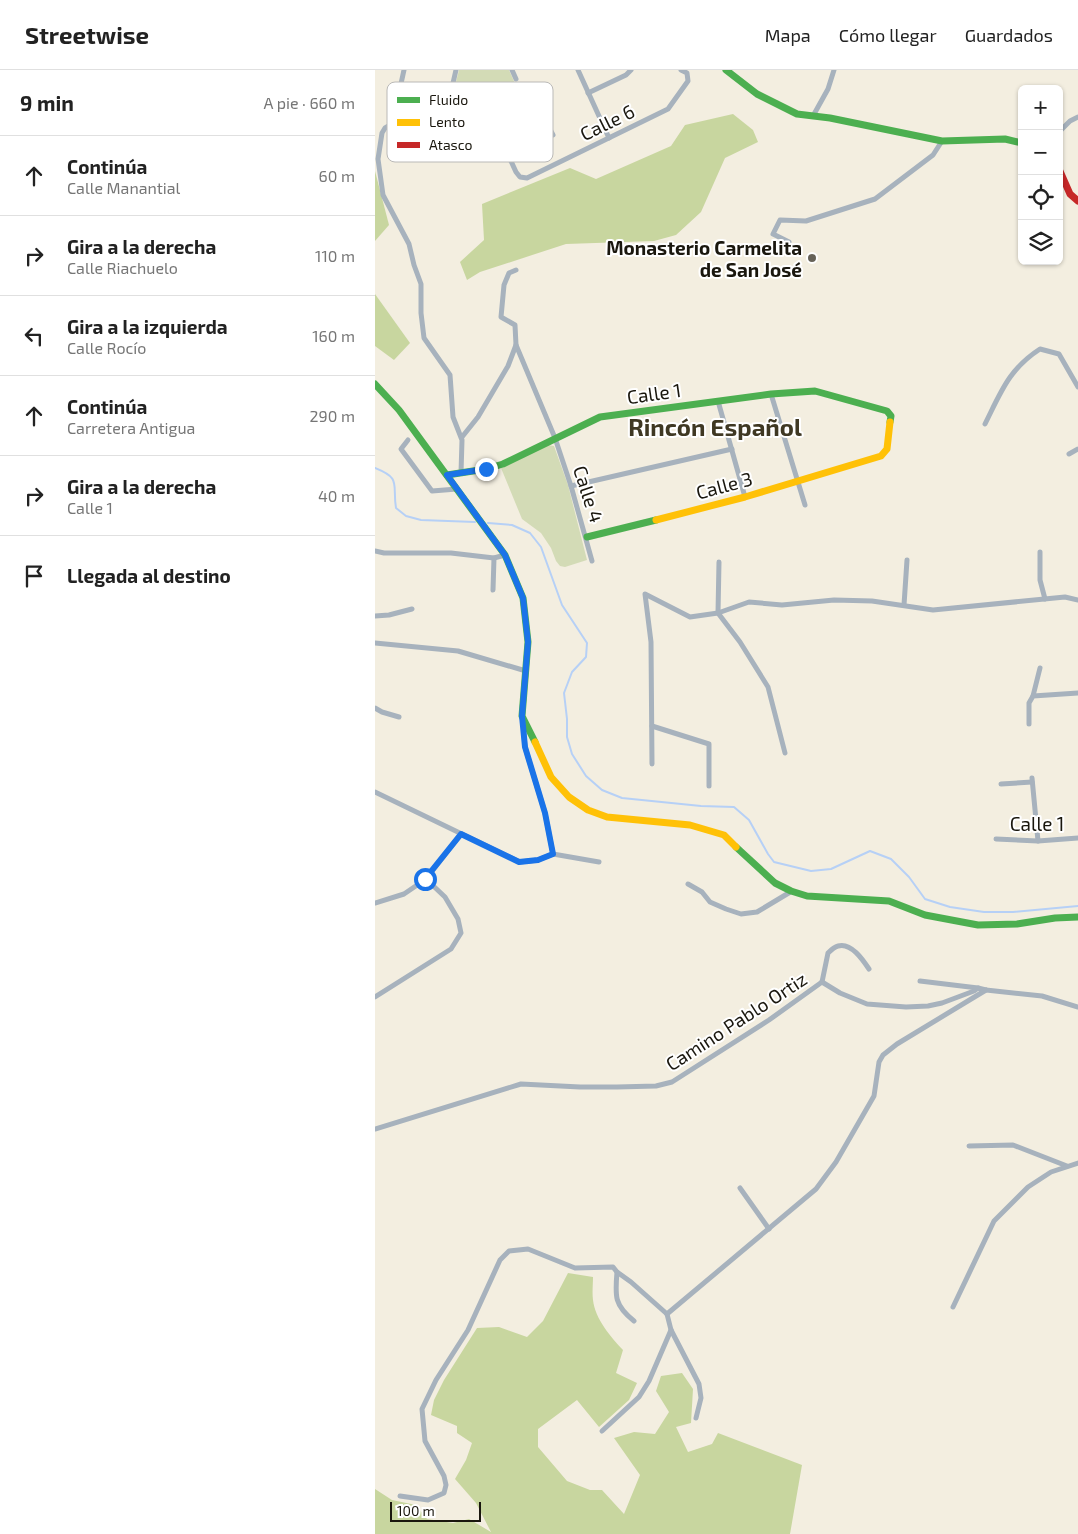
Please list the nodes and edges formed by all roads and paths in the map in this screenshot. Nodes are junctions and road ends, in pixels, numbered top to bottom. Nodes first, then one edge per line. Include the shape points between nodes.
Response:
1 (514, 70) edge
2 (577, 70) edge
3 (631, 70) edge
4 (681, 70) edge
5 (726, 70) edge
6 (834, 70) edge
7 (516, 79) dead end
8 (588, 93) junction
9 (813, 116) junction
10 (1078, 117) edge
11 (387, 127) edge
12 (1061, 130) edge
13 (609, 138) junction
14 (943, 141) junction
15 (1018, 142) edge
16 (511, 162) edge
17 (1062, 175) edge
18 (1078, 200) edge
19 (789, 242) dead end
20 (516, 270) dead end
21 (516, 345) junction
22 (375, 384) edge
23 (1078, 387) edge
24 (771, 394) junction
25 (718, 401) junction
26 (874, 408) joint
27 (985, 424) dead end
28 (462, 437) junction
29 (555, 438) junction
30 (408, 440) dead end
31 (732, 449) junction
32 (1078, 449) edge
33 (1069, 454) dead end
34 (461, 473) junction
35 (447, 475) junction
36 (797, 480) junction
37 (571, 486) junction
38 (458, 489) junction
39 (745, 497) junction
40 (805, 505) dead end
41 (587, 537) junction
42 (375, 551) edge
43 (1040, 552) dead end
44 (505, 555) junction
45 (495, 558) junction
46 (907, 560) dead end
47 (592, 561) dead end
48 (719, 562) dead end
49 (493, 590) dead end
50 (1045, 599) junction
51 (1078, 600) edge
52 (904, 605) junction
53 (412, 609) dead end
54 (718, 613) junction
55 (375, 616) edge
56 (375, 643) edge
57 (1041, 668) dead end
58 (526, 671) junction
59 (1078, 693) edge
60 (1033, 696) junction
61 (375, 708) edge
62 (522, 716) junction
63 (399, 717) dead end
64 (1029, 724) dead end
65 (652, 726) junction
66 (785, 753) dead end
67 (652, 764) dead end
68 (1001, 784) dead end
69 (709, 786) dead end
70 (375, 792) edge
71 (461, 834) junction
72 (1078, 838) edge
73 (996, 839) dead end
74 (1038, 841) junction
75 (553, 854) junction
76 (599, 862) dead end
77 (425, 879) junction
78 (688, 884) dead end
79 (792, 891) junction
80 (375, 904) edge
81 (1078, 917) edge
82 (869, 969) dead end
83 (919, 981) dead end
84 (822, 982) junction
85 (977, 988) junction
86 (986, 990) junction
87 (375, 997) edge
88 (1078, 1007) edge
89 (375, 1130) edge
90 (969, 1146) dead end
91 (1078, 1163) edge
92 (1067, 1166) junction
93 (740, 1188) dead end
94 (769, 1229) junction
95 (617, 1272) junction
96 (953, 1306) dead end
97 (667, 1314) junction
98 (634, 1321) dead end
99 (671, 1330) junction
100 (696, 1418) dead end
101 (602, 1431) dead end
102 (400, 1496) dead end

1 - 7 street
2 - 8 street
3 - 8 street, Calle 6
4 - 13 street, Calle 6 via 687,73 688,81 669,109
5 - 9 street via 757,94 797,114
6 - 9 street
8 - 13 street
9 - 14 street
10 - 12 street
11 - 28 street via 382,133 378,159 383,194 409,244 421,284 424,338 450,375 453,417
13 - 16 street, Calle 6 via 527,178 520,177
14 - 15 street
14 - 19 street via 933,155 875,199 806,221 780,220 773,234
17 - 18 street via 1070,194
20 - 21 street, Calle 4 via 509,273 504,285 501,317 515,325
21 - 28 street via 508,366 483,409
21 - 29 street, Calle 4
22 - 35 street via 399,410
23 - 27 street via 1059,354 1040,349 1009,378
24 - 25 street, Calle 1
24 - 26 street, Calle 1 via 815,391
24 - 36 street
25 - 29 street, Calle 1 via 600,416
25 - 31 street
26 - 36 street, Calle 3 via 887,411 891,416 887,449 881,456
28 - 34 street
29 - 34 street, Calle 1 via 503,464
29 - 37 street, Calle 4
30 - 38 street via 401,449 432,491
31 - 37 street
31 - 39 street
32 - 33 street
34 - 35 street, Calle 1
35 - 38 street
36 - 39 street, Calle 3
36 - 40 street
37 - 41 street, Calle 4
38 - 44 street
39 - 41 street, Calle 3
41 - 47 street, Calle 4
42 - 45 street
43 - 50 street via 1040,580
44 - 45 street
44 - 58 street via 523,598 528,642
45 - 49 street
46 - 52 street
48 - 54 street
50 - 51 street via 1065,597
50 - 52 street via 933,610
52 - 54 street via 834,600 782,605 749,602
53 - 55 street
54 - 65 street via 690,617 645,594 651,642
54 - 66 street via 768,687
56 - 58 street via 458,651
57 - 60 street
58 - 62 street
59 - 60 street
60 - 64 street via 1029,703
61 - 63 street
62 - 75 street via 525,747 545,813
62 - 79 street via 551,777 569,797 588,810 607,817 690,825 724,835 775,883
65 - 67 street
65 - 69 street via 709,744
68 - 74 street via 1032,780
70 - 71 street
71 - 75 street via 519,862
71 - 77 street
72 - 74 street, Calle 1
73 - 74 street, Calle 1
75 - 76 street
77 - 80 street via 405,894
77 - 87 street via 445,897 459,918 461,933 451,949
78 - 79 street via 702,892 710,902 741,914 757,912
79 - 81 street via 807,896 889,901 925,915 978,925
82 - 84 street via 858,953 837,946 827,953
83 - 85 street
84 - 85 street, Camino Pablo Ortiz via 867,1004 906,1007 942,1003
84 - 89 street, Camino Pablo Ortiz via 672,1082 637,1087 521,1084
85 - 86 street
86 - 88 street via 1042,996
86 - 94 street via 883,1055 874,1096 836,1162 817,1189
90 - 92 street via 1013,1145
91 - 92 street
92 - 96 street via 1028,1187 995,1221
93 - 94 street
94 - 97 street
95 - 97 street
95 - 98 street via 615,1292 621,1308
95 - 102 street via 613,1267 575,1268 528,1249 509,1251 499,1260 468,1330 422,1409 425,1441 444,1476 444,1493 428,1500
97 - 99 street
99 - 100 street via 699,1384 701,1398
99 - 101 street via 639,1397

